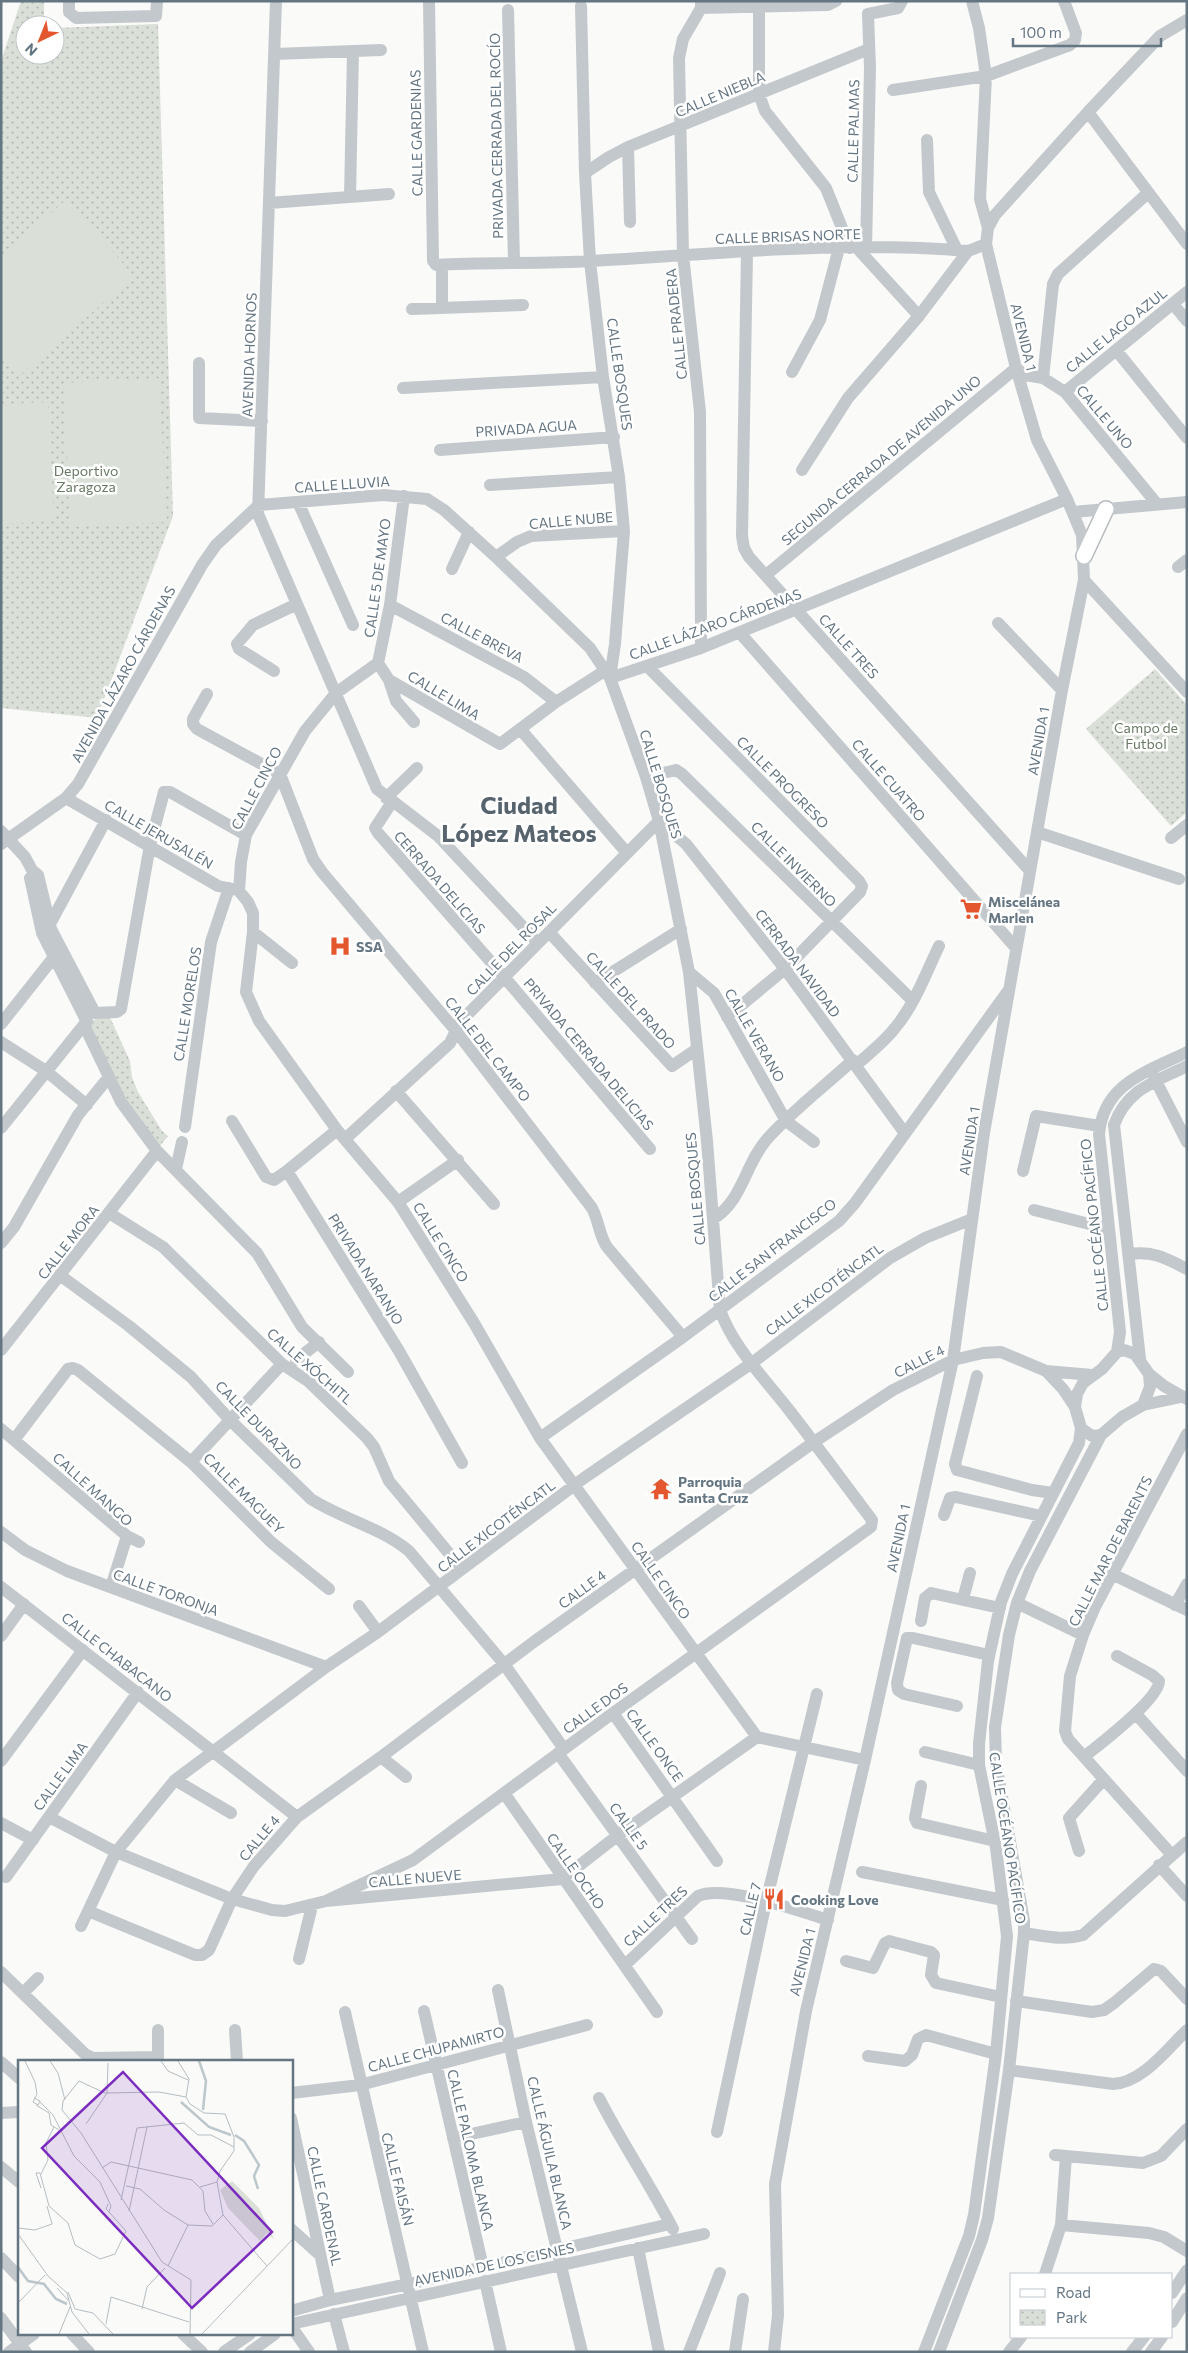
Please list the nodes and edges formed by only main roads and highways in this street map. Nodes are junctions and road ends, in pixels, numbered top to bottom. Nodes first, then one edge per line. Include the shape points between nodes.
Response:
1 (1106, 509) road end
2 (1084, 556) road end

1 - 2 main road

